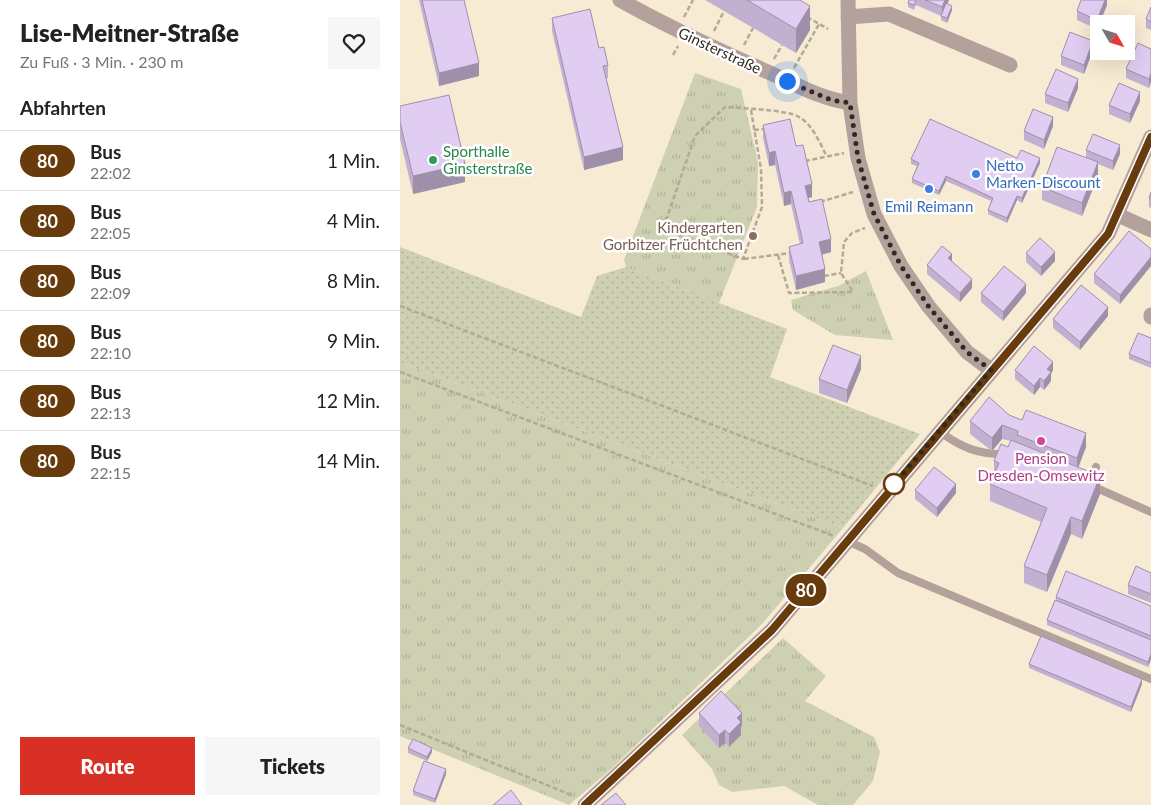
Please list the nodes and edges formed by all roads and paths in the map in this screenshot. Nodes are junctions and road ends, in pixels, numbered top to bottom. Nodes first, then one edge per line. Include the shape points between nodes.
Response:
1 (620, 0) edge
2 (693, 0) edge
3 (848, 0) edge
4 (724, 11) dead end
5 (805, 16) edge
6 (848, 17) junction
7 (682, 21) dead end
8 (819, 24) junction
9 (753, 28) dead end
10 (828, 29) dead end
11 (712, 35) dead end
12 (680, 42) dead end
13 (782, 45) dead end
14 (742, 48) dead end
15 (673, 55) dead end
16 (772, 63) dead end
17 (1010, 65) dead end
18 (792, 72) dead end
19 (850, 103) junction
20 (751, 110) junction
21 (771, 128) edge
22 (754, 130) junction
23 (1151, 136) edge
24 (850, 150) dead end
25 (826, 155) junction
26 (804, 162) edge
27 (866, 188) junction
28 (816, 204) edge
29 (1118, 215) junction
30 (1151, 230) edge
31 (852, 233) dead end
32 (794, 252) edge
33 (778, 255) junction
34 (743, 259) junction
35 (841, 273) junction
36 (824, 276) edge
37 (400, 306) edge
38 (991, 370) junction
39 (400, 372) edge
40 (940, 431) junction
41 (1012, 454) edge
42 (1096, 467) dead end
43 (1081, 479) edge
44 (1090, 482) junction
45 (873, 486) dead end
46 (1151, 512) edge
47 (847, 541) junction
48 (1151, 679) edge
49 (400, 725) edge
50 (581, 802) edge

1 - 19 street, Ginsterstraße via 744,62 831,100
2 - 7 path
3 - 6 street
4 - 11 path
5 - 8 path
6 - 17 street via 889,14
6 - 19 street
8 - 10 path
8 - 18 path
9 - 14 path
12 - 15 path
13 - 16 path
19 - 27 street
20 - 22 path
20 - 25 path via 800,117 814,132
20 - 34 path via 725,107 695,136 663,229
21 - 22 path
22 - 34 path via 761,169 762,207
23 - 29 street
24 - 25 path
25 - 26 path
27 - 28 path
27 - 38 street via 874,214 901,266 929,307 967,352
29 - 30 street
29 - 38 street via 1108,234
31 - 35 path via 844,242
32 - 33 path
33 - 34 path
33 - 35 path via 789,294 853,292
35 - 36 path
37 - 45 path
38 - 40 street
39 - 47 path
40 - 41 lane via 959,446 977,452
40 - 47 street
42 - 44 lane
43 - 44 lane
44 - 46 lane via 1092,487
47 - 48 lane via 865,549 906,577
47 - 50 street via 772,630
49 - 50 path via 573,795

